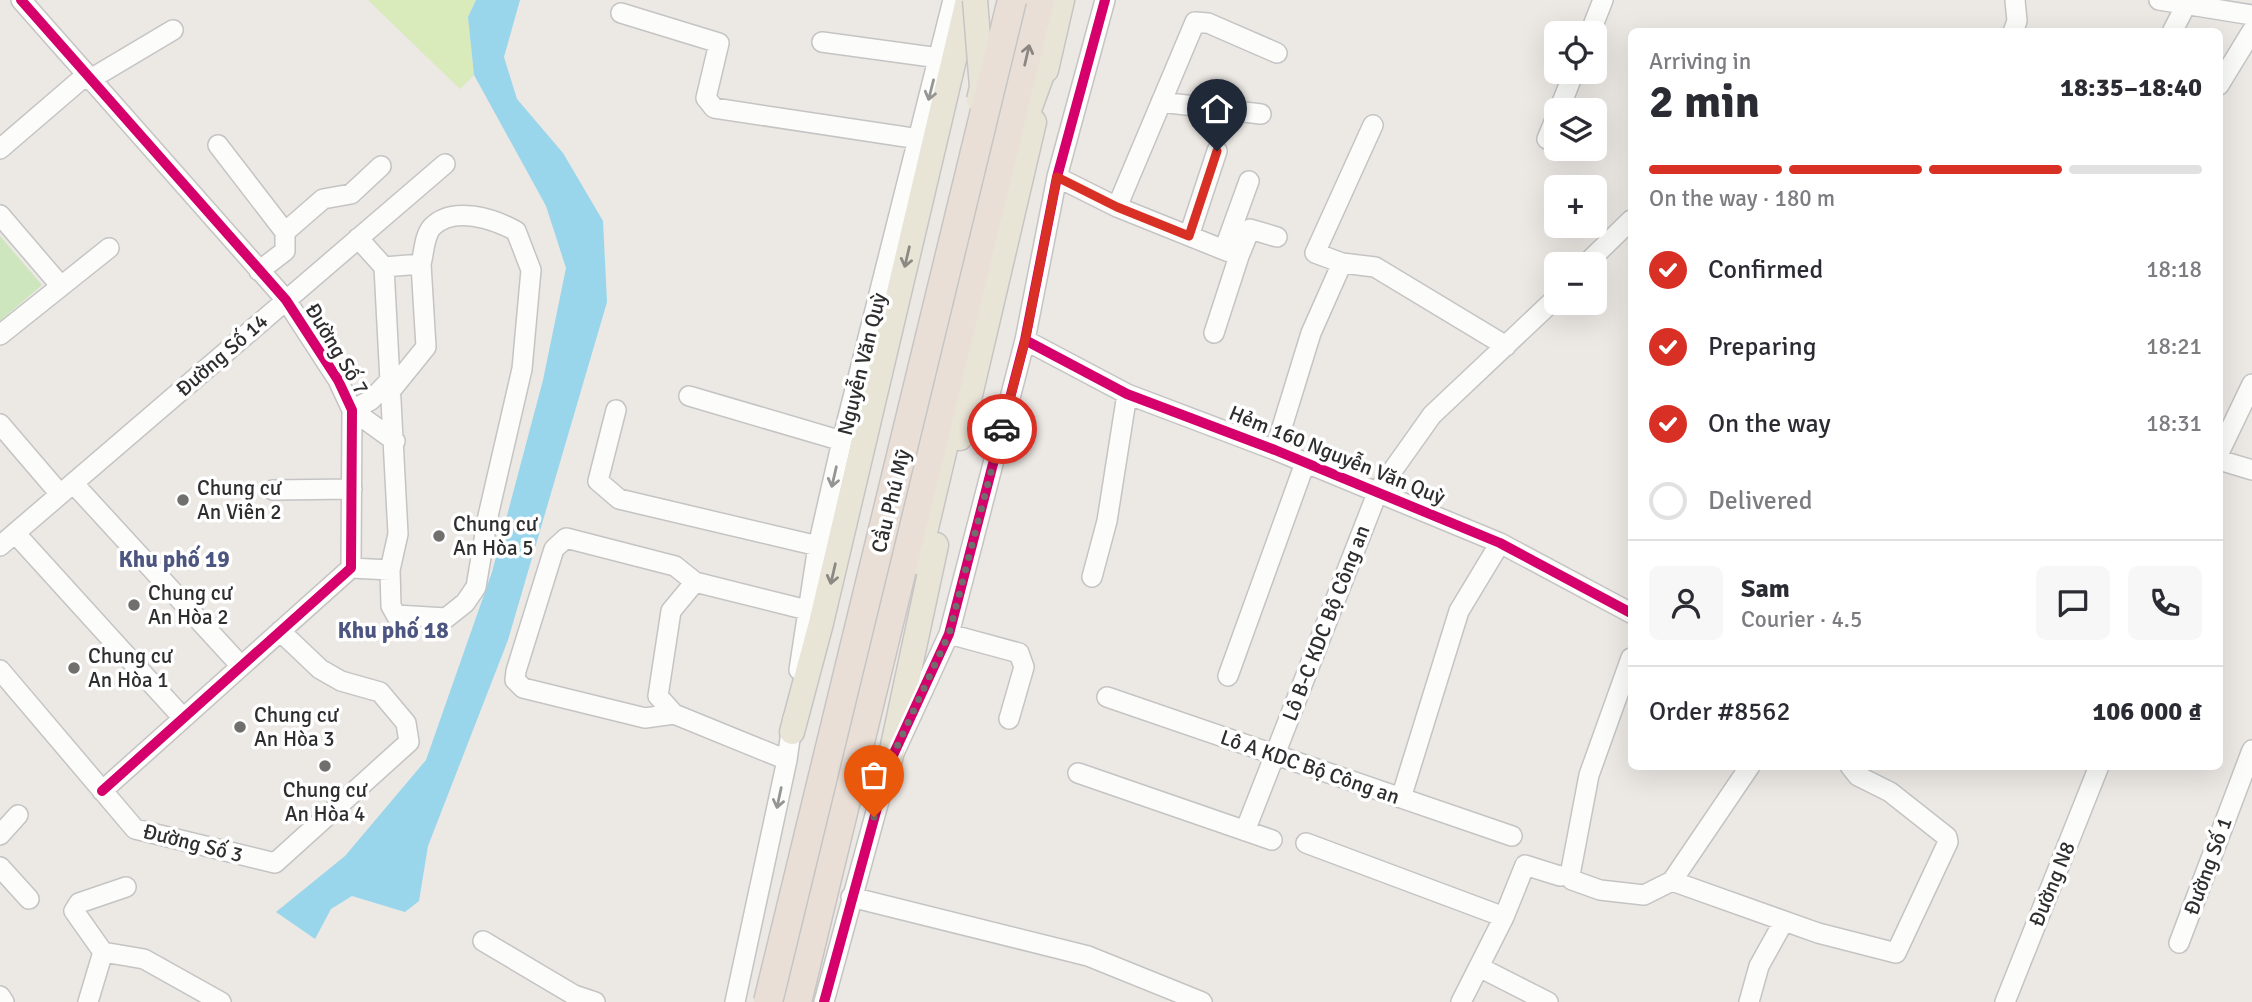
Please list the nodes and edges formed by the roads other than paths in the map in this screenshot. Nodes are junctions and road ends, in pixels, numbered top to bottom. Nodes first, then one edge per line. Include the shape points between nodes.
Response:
1 (21, 0) edge
2 (953, 0) edge
3 (968, 0) edge
4 (975, 0) edge
5 (1012, 0) edge
6 (1040, 0) edge
7 (1062, 0) edge
8 (1105, 0) edge
9 (1603, 0) edge
10 (2015, 0) edge
11 (2159, 0) edge
12 (2186, 5) junction
13 (621, 13) dead end
14 (2252, 15) edge
15 (1595, 21) edge
16 (2014, 28) edge
17 (2174, 28) edge
18 (173, 30) dead end
19 (2252, 31) edge
20 (822, 42) dead end
21 (1277, 53) dead end
22 (1049, 55) junction
23 (939, 58) junction
24 (87, 78) junction
25 (2223, 78) edge
26 (1161, 102) junction
27 (1261, 114) dead end
28 (1373, 125) dead end
29 (919, 139) junction
30 (218, 145) dead end
31 (0, 149) edge
32 (1217, 151) dead end
33 (445, 164) dead end
34 (381, 166) dead end
35 (1057, 177) junction
36 (1249, 181) dead end
37 (1117, 207) junction
38 (0, 215) edge
39 (1628, 223) edge
40 (285, 232) junction
41 (1189, 236) junction
42 (1276, 237) dead end
43 (358, 238) junction
44 (109, 247) dead end
45 (1598, 252) edge
46 (1231, 253) junction
47 (1342, 263) junction
48 (421, 264) junction
49 (384, 267) junction
50 (259, 271) junction
51 (60, 285) junction
52 (286, 300) junction
53 (1544, 310) edge
54 (1214, 333) dead end
55 (0, 335) edge
56 (1025, 341) junction
57 (1506, 346) junction
58 (391, 384) junction
59 (2252, 384) edge
60 (1127, 394) junction
61 (689, 396) dead end
62 (352, 410) junction
63 (616, 410) dead end
64 (0, 424) edge
65 (395, 441) junction
66 (842, 441) junction
67 (2223, 445) edge
68 (1276, 450) junction
69 (2223, 461) edge
70 (1306, 463) junction
71 (2252, 470) edge
72 (67, 489) junction
73 (352, 489) junction
74 (273, 490) dead end
75 (1378, 491) junction
76 (15, 533) junction
77 (1500, 543) junction
78 (0, 546) edge
79 (818, 546) junction
80 (351, 568) junction
81 (390, 570) junction
82 (1092, 577) dead end
83 (695, 582) junction
84 (1628, 611) edge
85 (814, 617) junction
86 (280, 632) junction
87 (949, 634) junction
88 (241, 666) junction
89 (1628, 666) edge
90 (0, 670) edge
91 (1228, 676) dead end
92 (1107, 697) dead end
93 (674, 713) junction
94 (183, 718) junction
95 (1009, 719) dead end
96 (792, 732) joint
97 (2252, 750) edge
98 (1274, 755) junction
99 (787, 760) junction
100 (889, 764) junction
101 (1747, 770) edge
102 (1853, 770) edge
103 (2097, 770) edge
104 (1078, 773) dead end
105 (102, 791) junction
106 (1401, 798) junction
107 (18, 815) dead end
108 (1245, 831) junction
109 (0, 835) edge
110 (1512, 836) dead end
111 (1272, 840) dead end
112 (1306, 843) dead end
113 (0, 867) edge
114 (1570, 875) junction
115 (1672, 881) junction
116 (126, 887) dead end
117 (850, 897) junction
118 (29, 898) dead end
119 (1504, 917) junction
120 (1784, 921) junction
121 (483, 941) dead end
122 (2179, 943) dead end
123 (103, 952) junction
124 (1479, 967) junction
125 (0, 996) edge
126 (744, 999) edge
127 (4, 1002) edge
128 (88, 1002) edge
129 (221, 1002) edge
130 (595, 1002) edge
131 (768, 1002) edge
132 (778, 1002) edge
133 (797, 1002) edge
134 (807, 1002) edge
135 (824, 1002) edge
136 (1202, 1002) edge
137 (1461, 1002) edge
138 (1548, 1002) edge
139 (1749, 1002) edge
140 (2005, 1002) edge

1 - 24 street, Đường Số 7
2 - 23 street, Nguyễn Văn Quỳ
3 -> 85 main road, Cầu Phú Mỹ
4 - 126 main road, Cầu Phú Mỹ, bridge via 982,87 888,487
5 - 131 highway, Cầu Phú Mỹ, bridge
133 -> 6 highway, Cầu Phú Mỹ
7 - 22 main road, Cầu Phú Mỹ
8 - 35 street
9 - 15 street
10 - 16 street
11 - 12 street
12 - 14 street
12 - 17 street
13 - 29 street via 719,43 706,98 714,108
18 - 24 street
19 - 25 street
20 - 23 street
21 - 26 street via 1208,23 1195,22
22 - 100 main road, Cầu Phú Mỹ
22 - 134 main road, Cầu Phú Mỹ via 1019,138
23 -> 29 street, Nguyễn Văn Quỳ
24 - 31 street
24 - 50 street, Đường Số 7
26 - 27 street
26 - 37 street
28 - 47 street via 1315,253
29 - 66 street, Nguyễn Văn Quỳ
30 - 40 street
32 - 41 street
33 - 43 street, Đường Số 14
34 - 40 street via 351,194 323,199
35 - 37 street
35 - 56 street
36 - 46 street
37 - 41 street
38 - 51 street
39 - 45 street
40 - 50 street via 285,250
41 - 46 street
42 - 46 street via 1250,229
43 - 49 street
43 - 52 street, Đường Số 14
44 - 51 street
46 - 54 street
47 - 57 street via 1375,267
47 - 68 street via 1308,342
48 - 49 street
48 - 58 street via 426,347
48 - 81 street via 431,228 444,218 495,220 516,231 531,270 522,369 476,587 446,618 396,615 391,607
49 - 58 street
50 - 52 street, Đường Số 7
51 - 55 street
52 - 62 street, Đường Số 7
52 - 72 street, Đường Số 14
53 - 57 street, Lô B-C KDC Bộ Công an
56 - 60 street, Hẻm 160 Nguyễn Văn Quỳ
56 - 87 street
57 - 75 street, Lô B-C KDC Bộ Công an via 1432,415
58 - 62 street
58 - 65 street
59 - 67 street
60 - 68 street, Hẻm 160 Nguyễn Văn Quỳ
60 - 82 street via 1107,522
61 - 66 street
62 - 65 street
62 - 73 street, Đường Số 7
63 - 79 street via 598,481 619,499
64 - 72 street
65 - 81 street via 398,534
66 -> 79 street, Nguyễn Văn Quỳ
68 - 70 street, Hẻm 160 Nguyễn Văn Quỳ
69 - 71 street
70 - 75 street, Hẻm 160 Nguyễn Văn Quỳ
70 - 91 street
72 - 76 street, Đường Số 14
72 - 88 street
73 - 74 street
73 - 80 street, Đường Số 7
75 - 77 street, Hẻm 160 Nguyễn Văn Quỳ
75 - 98 street, Lô B-C KDC Bộ Công an
76 - 78 street, Đường Số 14
76 - 94 street
77 - 84 street, Hẻm 160 Nguyễn Văn Quỳ
77 - 106 street via 1459,611
79 - 85 street, Nguyễn Văn Quỳ
80 - 81 street
80 - 86 street
83 - 85 street
83 - 93 street via 671,611 658,696
83 - 93 street via 675,566 566,538 554,550 516,671 515,680 523,688 645,718
85 - 96 main road, Nguyễn Văn Quỳ
86 - 88 street
86 - 105 street, Đường Số 3 via 320,669 341,681 380,692 406,723 409,742 275,863 135,829
87 - 95 street via 1019,653 1024,667
87 - 100 street
88 - 94 street
89 - 114 street via 1589,775
90 - 105 street, Đường Số 3
92 - 98 street, Lô A KDC Bộ Công an
93 - 99 street
94 - 105 street
96 - 99 street, Nguyễn Văn Quỳ
97 - 122 street, Đường Số 1
98 - 106 street, Lô A KDC Bộ Công an
98 - 108 street, Lô B-C KDC Bộ Công an
99 -> 126 street, Nguyễn Văn Quỳ
100 - 117 street
101 - 115 street
102 - 120 street via 1890,792 1942,832 1948,842 1896,953
103 - 140 street, Đường N8
104 - 108 street
106 - 110 street, Lô A KDC Bộ Công an
107 - 109 street
108 - 111 street
112 - 119 street
113 - 118 street
114 - 115 street via 1572,880 1600,890 1644,895
114 - 119 street via 1525,865
115 - 120 street
116 - 123 street via 79,903 74,911
117 - 135 street
117 - 136 street via 1088,956
119 - 124 street
120 - 139 street via 1759,966
121 - 130 street
123 - 128 street
123 - 129 street via 144,959
124 - 137 street
124 - 138 street
125 - 127 street
126 - 132 street

